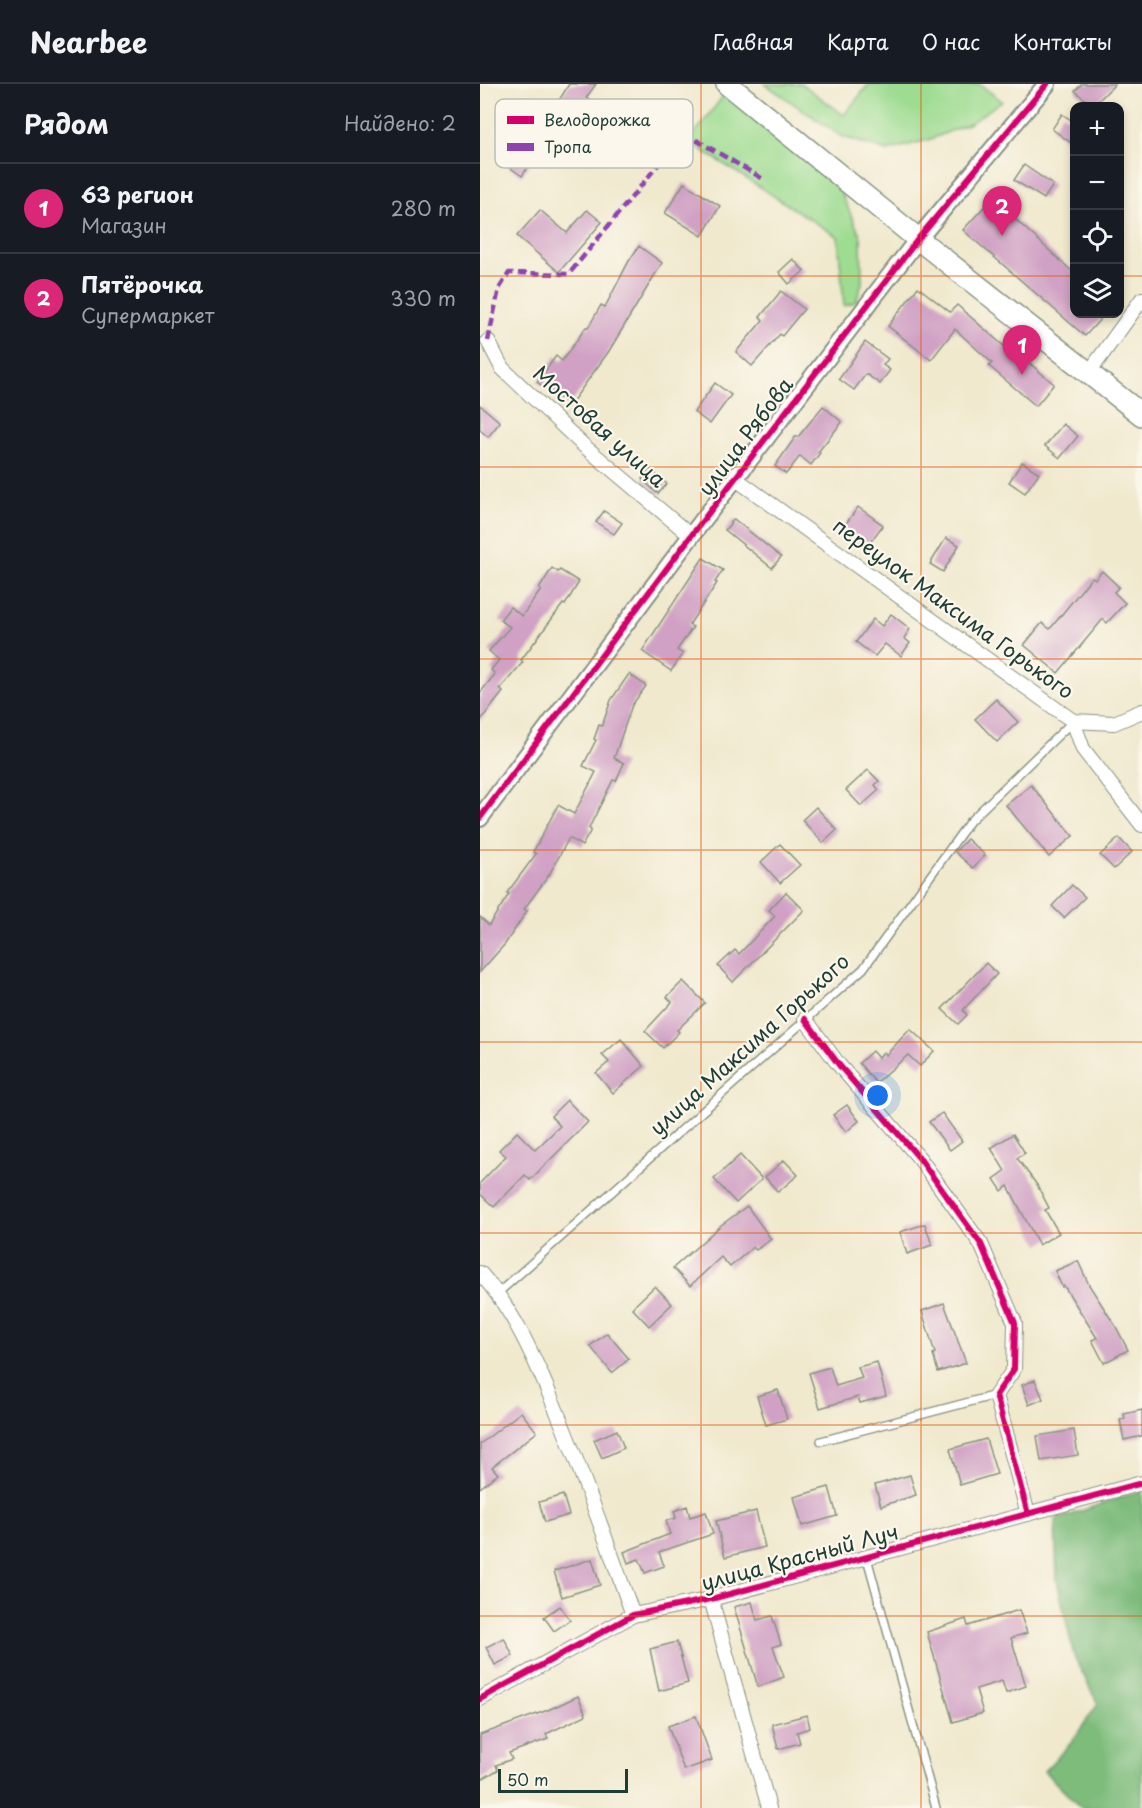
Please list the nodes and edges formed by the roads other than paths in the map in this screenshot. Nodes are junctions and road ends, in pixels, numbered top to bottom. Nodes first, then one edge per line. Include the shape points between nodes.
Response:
1 (728, 84) edge
2 (1047, 84) edge
3 (918, 239) junction
4 (1142, 299) edge
5 (484, 343) edge
6 (1088, 374) junction
7 (1142, 415) edge
8 (736, 479) junction
9 (691, 536) junction
10 (1142, 711) edge
11 (1073, 720) junction
12 (480, 818) edge
13 (1142, 825) edge
14 (805, 1019) junction
15 (480, 1273) edge
16 (498, 1293) junction
17 (996, 1395) junction
18 (821, 1441) dead end
19 (1142, 1483) edge
20 (1028, 1514) junction
21 (867, 1558) junction
22 (711, 1599) junction
23 (633, 1615) junction
24 (480, 1699) edge
25 (769, 1808) edge
26 (936, 1808) edge

1 - 3 main road
2 - 3 street, улица Рябова
3 - 6 main road
3 - 8 street, улица Рябова
4 - 6 street
5 - 9 street, Мостовая улица via 502,368 583,445
6 - 7 main road
8 - 9 street, улица Рябова
8 - 11 street, переулок Максима Горького
9 - 12 street, улица Рябова
10 - 11 street via 1114,723
11 - 13 street, переулок Максима Горького via 1083,750
11 - 14 lane, улица Максима Горького via 970,821 863,969
14 - 16 lane, улица Максима Горького
14 - 17 street via 920,1159 981,1244 1015,1323 1014,1369
15 - 16 street
16 - 23 street via 533,1355 569,1438
17 - 18 lane
17 - 20 street
19 - 20 street, улица Красный Луч
20 - 21 street, улица Красный Луч
21 - 22 street, улица Красный Луч
21 - 26 lane
22 - 23 street, улица Красный Луч
22 - 25 street, улица Красный Луч
23 - 24 street, улица Красный Луч

